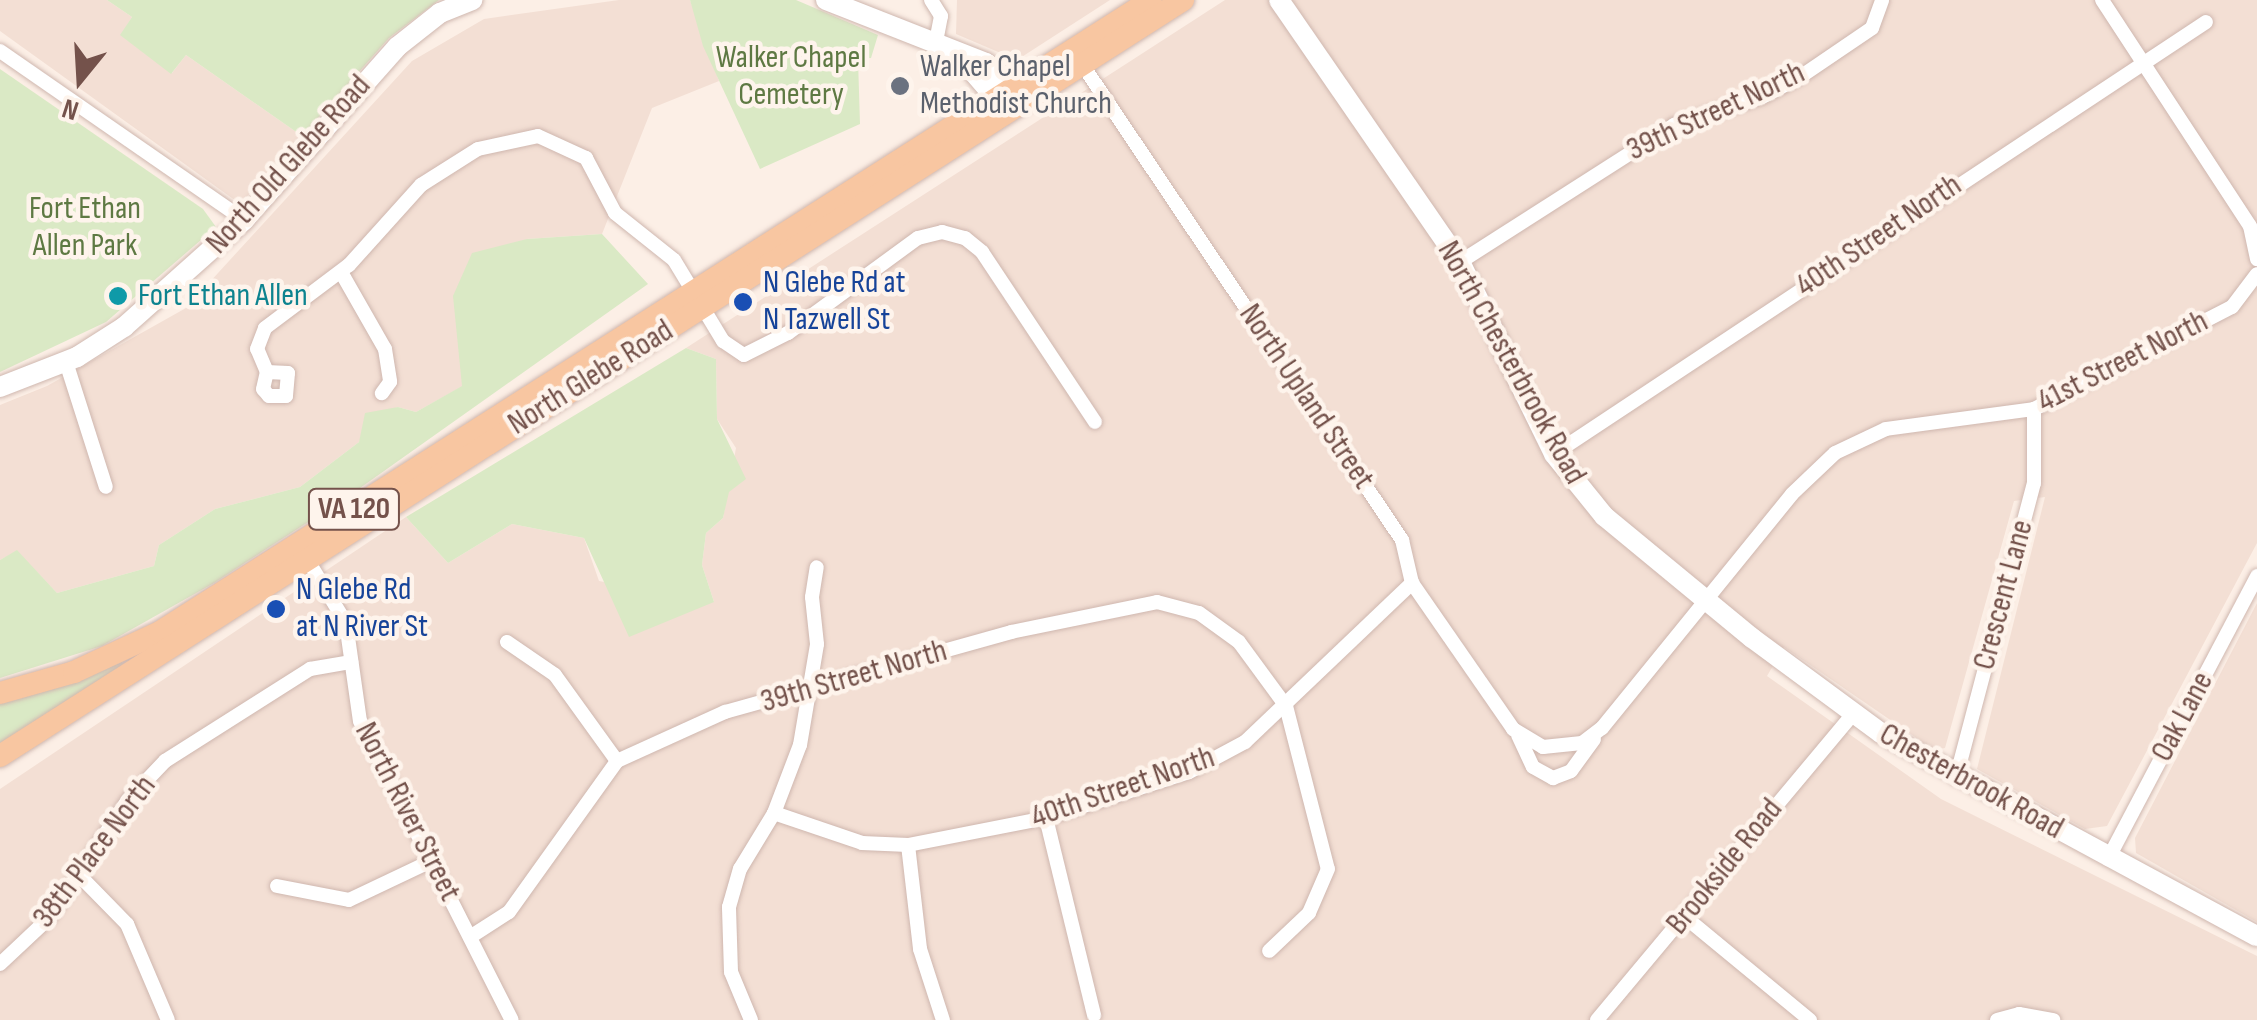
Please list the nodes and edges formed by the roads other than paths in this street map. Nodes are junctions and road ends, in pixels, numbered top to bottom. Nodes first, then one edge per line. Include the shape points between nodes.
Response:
1 (472, 0) edge
2 (826, 0) edge
3 (931, 0) edge
4 (1182, 0) edge
5 (1279, 0) edge
6 (1882, 0) edge
7 (2102, 0) edge
8 (1136, 4) edge
9 (2206, 22) dead end
10 (935, 47) junction
11 (0, 50) edge
12 (2141, 61) junction
13 (1082, 64) junction
14 (1011, 99) junction
15 (244, 220) junction
16 (2257, 259) edge
17 (1460, 262) junction
18 (341, 272) junction
19 (2254, 281) edge
20 (698, 300) junction
21 (66, 362) junction
22 (267, 372) dead end
23 (0, 387) edge
24 (382, 393) dead end
25 (2034, 410) junction
26 (1095, 422) dead end
27 (1554, 454) junction
28 (106, 487) dead end
29 (303, 552) junction
30 (817, 567) dead end
31 (2257, 576) edge
32 (1412, 582) junction
33 (1705, 598) junction
34 (506, 642) dead end
35 (351, 662) junction
36 (812, 690) junction
37 (0, 694) edge
38 (1286, 706) junction
39 (1853, 714) junction
40 (1602, 728) junction
41 (1518, 734) junction
42 (0, 756) edge
43 (617, 761) junction
44 (1956, 778) junction
45 (774, 813) junction
46 (1046, 818) junction
47 (908, 845) junction
48 (2108, 859) junction
49 (431, 861) junction
50 (79, 874) junction
51 (277, 886) dead end
52 (1685, 917) junction
53 (2257, 936) edge
54 (470, 937) junction
55 (1269, 951) dead end
56 (0, 964) edge
57 (1094, 1015) dead end
58 (168, 1020) edge
59 (512, 1020) edge
60 (751, 1020) edge
61 (943, 1020) edge
62 (1598, 1020) edge
63 (1810, 1020) edge
64 (1997, 1020) edge
65 (2053, 1020) edge

1 - 15 street, North Old Glebe Road via 440,13 397,46
2 - 10 street
3 - 10 street via 941,16
4 - 13 main road, North Glebe Road / VA 120
5 - 17 street, North Chesterbrook Road
6 - 17 street, 39th Street North via 1872,28 1762,98 1674,125
7 - 12 street
8 - 14 main road, North Glebe Road / VA 120
9 - 12 street, 40th Street North
10 - 14 street via 992,66
11 - 15 street
12 - 16 street via 2250,226
12 - 27 street, 40th Street North
13 - 14 main road, North Glebe Road / VA 120
13 - 32 street, North Upland Street via 1402,540
14 - 20 main road, North Glebe Road / VA 120
15 - 21 street, North Old Glebe Road via 124,327
17 - 27 street, North Chesterbrook Road
18 - 20 street via 440,170 478,150 538,136 586,158 615,213 667,253
18 - 22 street via 265,328 257,349
18 - 24 street via 385,349 390,382
19 - 25 street, 41st Street North via 2232,308
20 - 26 street via 727,346 755,354 911,242 950,232 982,252
20 - 29 main road, North Glebe Road / VA 120
21 - 23 street, North Old Glebe Road
21 - 28 street
25 - 33 street, 41st Street North via 1886,428 1834,453
25 - 44 street, Crescent Lane via 2034,483
27 - 33 street, North Chesterbrook Road via 1604,516
29 - 35 street, North River Street via 343,616
29 - 37 main road, North Glebe Road / VA 120 via 119,654
29 - 42 main road, North Glebe Road / VA 120
30 - 36 street
31 - 48 street, Oak Lane
32 - 38 street, 40th Street North
32 - 41 street, North Upland Street
33 - 39 street, Chesterbrook Road
33 - 40 street, 41st Street North
34 - 43 street via 554,675
35 - 49 street, North River Street via 356,713
35 - 50 street, 38th Place North via 310,668 166,761 128,800
36 - 38 street, 39th Street North via 1011,632 1157,602 1199,613 1239,642
36 - 43 street, 39th Street North via 725,712
36 - 45 street
38 - 46 street, 40th Street North via 1245,742 1189,772
38 - 55 street, 39th Street North via 1327,845 1328,869 1309,913
39 - 44 street, Chesterbrook Road
39 - 52 street, Brookside Road
40 - 41 street via 1568,748 1543,747
40 - 41 street, North Upland Street via 1572,771 1553,778 1532,767
43 - 54 street via 509,912
44 - 48 street, Chesterbrook Road
45 - 47 street, 40th Street North via 862,843
45 - 60 street via 740,869 729,907 731,972
46 - 47 street, 40th Street North
46 - 57 street
47 - 61 street via 920,950
48 - 53 street, Chesterbrook Road
49 - 51 street via 348,900
49 - 54 street, North River Street
50 - 56 street, 38th Place North via 39,930
50 - 58 street via 126,924
52 - 62 street, Brookside Road
52 - 63 street
54 - 59 street, North River Street
64 - 65 street via 2019,1014

